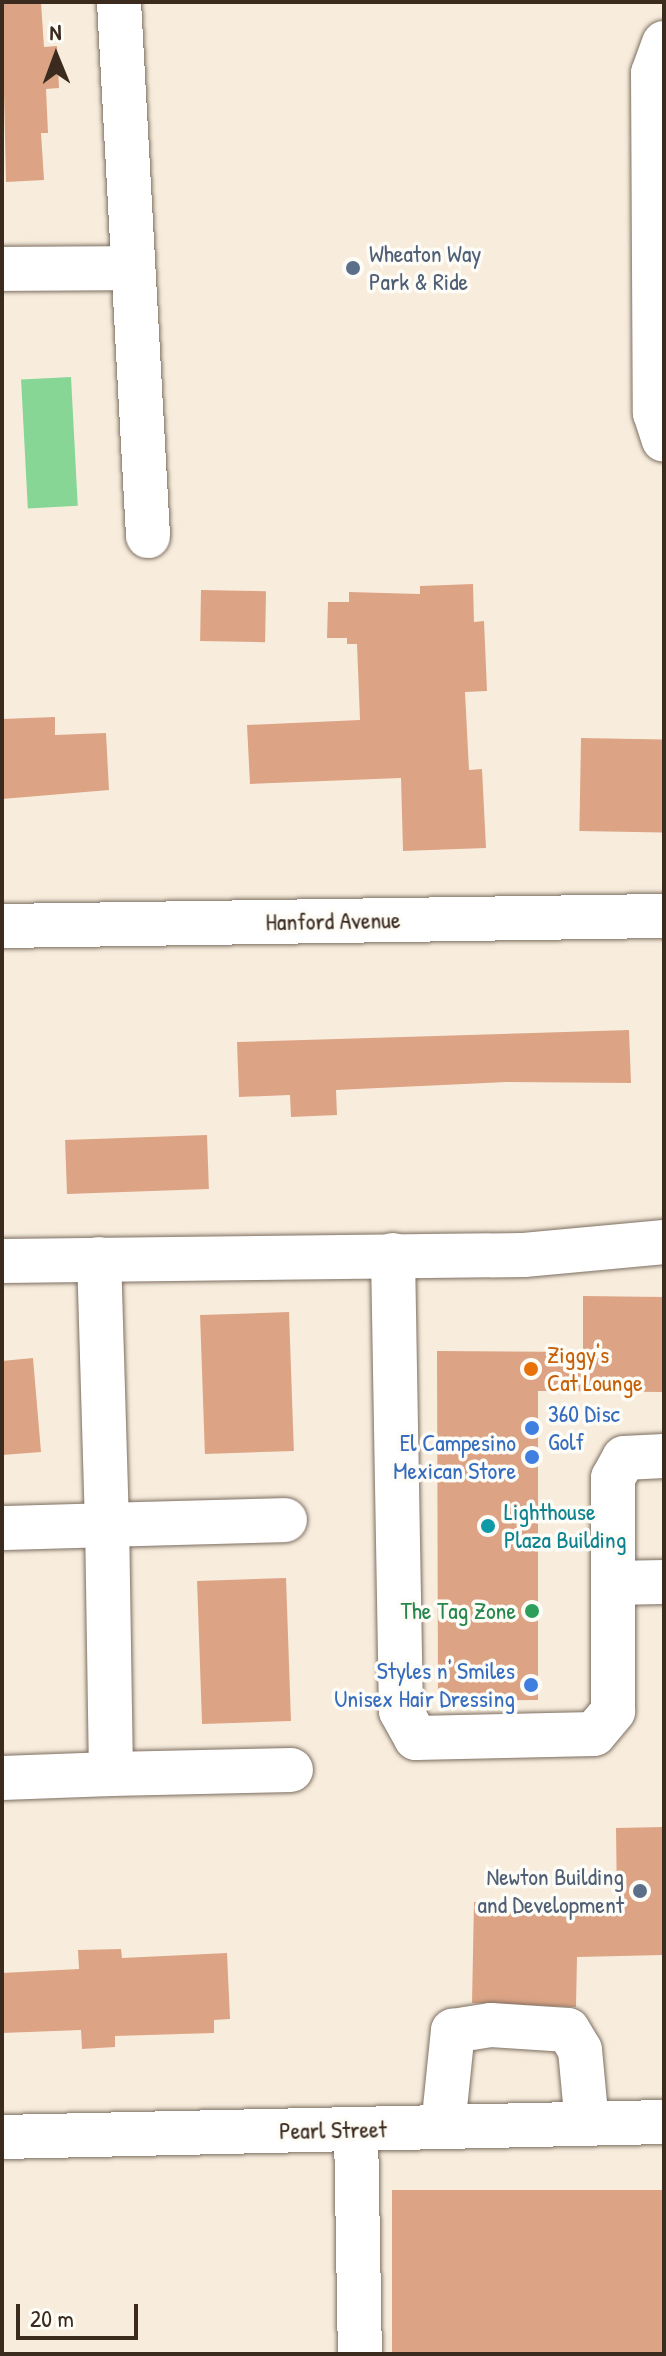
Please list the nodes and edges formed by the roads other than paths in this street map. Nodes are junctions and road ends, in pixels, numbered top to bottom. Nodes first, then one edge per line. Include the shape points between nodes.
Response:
1 (119, 2) edge
2 (664, 43) edge
3 (133, 268) junction
4 (2, 269) edge
5 (664, 440) edge
6 (148, 536) dead end
7 (664, 916) edge
8 (2, 926) edge
9 (664, 1242) edge
10 (393, 1255) junction
11 (99, 1259) junction
12 (2, 1261) edge
13 (664, 1456) edge
14 (285, 1520) dead end
15 (107, 1525) junction
16 (2, 1528) edge
17 (664, 1582) edge
18 (613, 1583) junction
19 (291, 1770) dead end
20 (111, 1774) junction
21 (2, 1778) edge
22 (664, 2122) edge
23 (587, 2124) junction
24 (443, 2127) junction
25 (356, 2129) junction
26 (2, 2137) edge
27 (360, 2354) edge

1 - 3 street
2 - 5 street via 653,88 655,413
3 - 4 street
3 - 6 street
7 - 8 street, Hanford Avenue
9 - 10 street via 524,1255
10 - 11 street
10 - 18 street via 401,1711 416,1738 594,1734 613,1711
11 - 12 street
11 - 15 street
13 - 18 street via 624,1458 613,1478
14 - 15 street
15 - 16 street
15 - 20 street
17 - 18 street
19 - 20 street
20 - 21 street
22 - 23 street, Pearl Street
23 - 24 street, Pearl Street
23 - 24 street via 580,2050 568,2030 491,2025 453,2031
24 - 25 street, Pearl Street
25 - 26 street, Pearl Street
25 - 27 street

